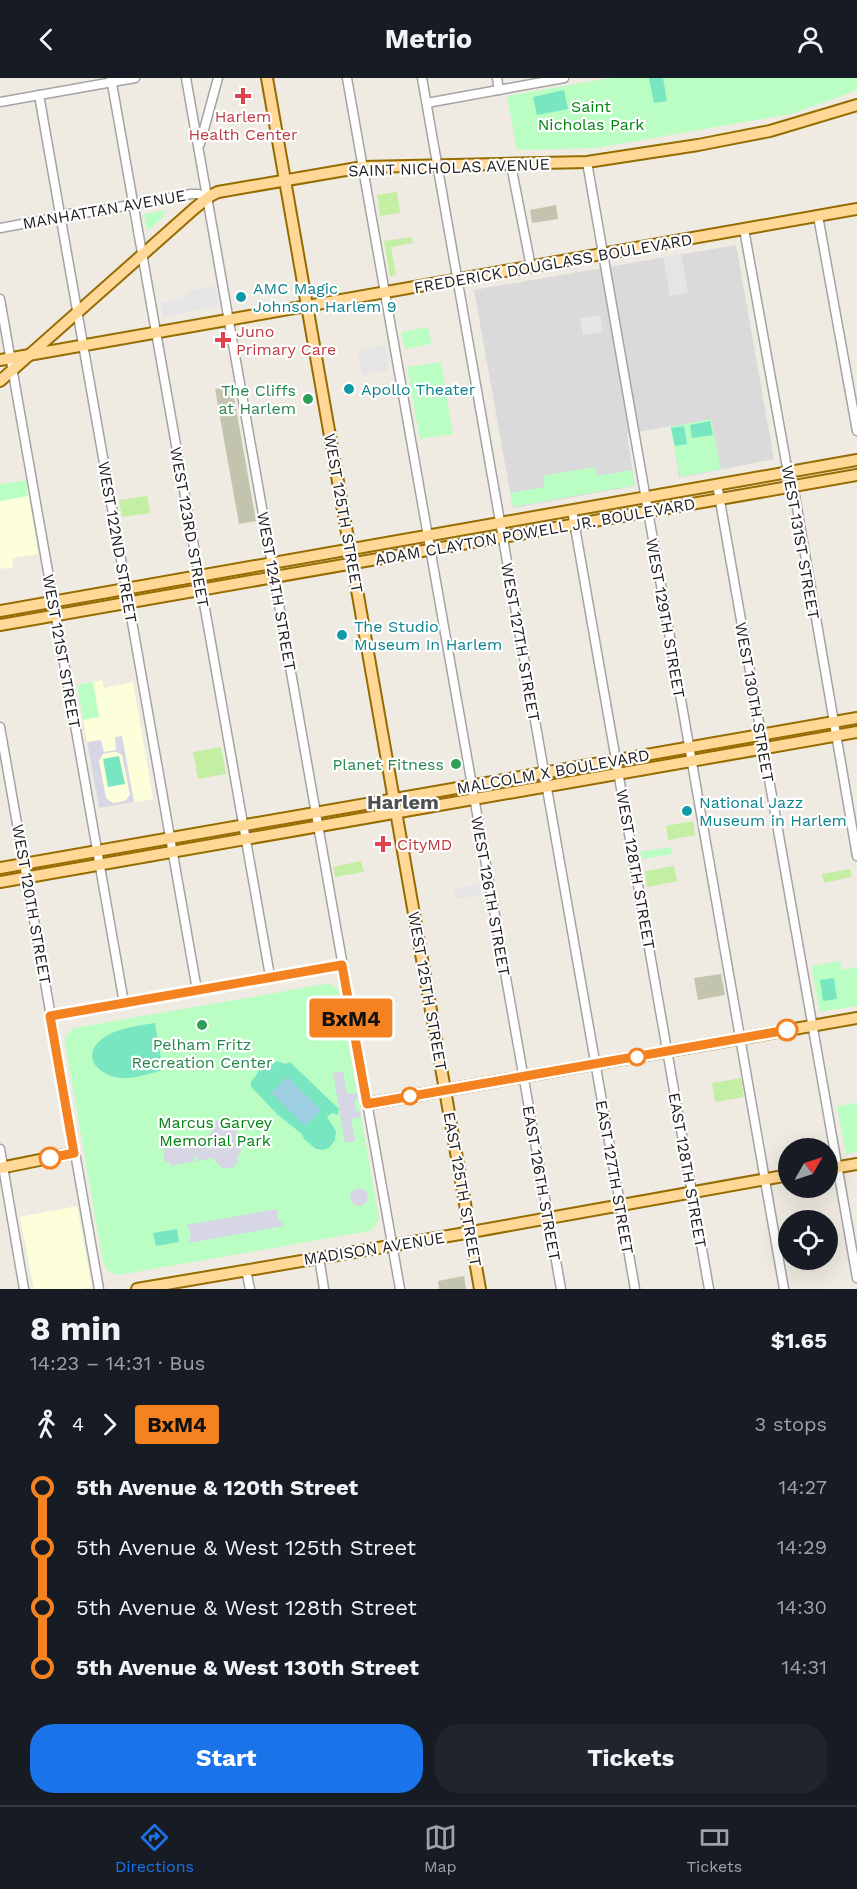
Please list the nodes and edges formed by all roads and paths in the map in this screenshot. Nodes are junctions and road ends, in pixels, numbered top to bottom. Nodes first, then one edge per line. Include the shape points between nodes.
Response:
1 (135, 78) edge
2 (186, 78) edge
3 (218, 78) edge
4 (267, 78) edge
5 (347, 78) edge
6 (423, 78) edge
7 (497, 78) edge
8 (564, 78) edge
9 (111, 80) edge
10 (499, 90) junction
11 (39, 95) junction
12 (0, 102) edge
13 (427, 103) junction
14 (857, 105) edge
15 (199, 147) junction
16 (586, 162) junction
17 (512, 165) junction
18 (438, 166) junction
19 (363, 167) junction
20 (285, 181) junction
21 (207, 198) junction
22 (134, 204) junction
23 (857, 209) edge
24 (60, 216) junction
25 (818, 216) junction
26 (0, 228) edge
27 (744, 229) junction
28 (604, 254) junction
29 (142, 255) junction
30 (531, 267) junction
31 (459, 279) junction
32 (385, 292) junction
33 (0, 299) edge
34 (307, 305) junction
35 (78, 312) junction
36 (229, 319) junction
37 (156, 332) junction
38 (83, 345) junction
39 (30, 355) junction
40 (5, 359) edge
41 (12, 370) junction
42 (0, 381) edge
43 (857, 431) edge
44 (857, 460) edge
45 (789, 472) junction
46 (857, 474) edge
47 (717, 484) junction
48 (792, 486) junction
49 (645, 498) junction
50 (719, 499) junction
51 (572, 510) junction
52 (647, 511) junction
53 (500, 522) junction
54 (575, 524) junction
55 (428, 534) junction
56 (503, 537) junction
57 (350, 549) junction
58 (430, 549) junction
59 (272, 563) junction
60 (353, 563) junction
61 (199, 576) junction
62 (274, 577) junction
63 (126, 589) junction
64 (202, 590) junction
65 (54, 602) junction
66 (129, 603) junction
67 (0, 611) edge
68 (56, 615) junction
69 (0, 625) edge
70 (857, 718) edge
71 (833, 722) junction
72 (0, 727) edge
73 (857, 732) edge
74 (761, 735) junction
75 (836, 736) junction
76 (689, 747) junction
77 (764, 749) junction
78 (616, 760) junction
79 (692, 762) junction
80 (544, 773) junction
81 (619, 774) junction
82 (472, 785) junction
83 (547, 786) junction
84 (394, 799) junction
85 (474, 799) junction
86 (316, 813) junction
87 (397, 813) junction
88 (243, 825) junction
89 (318, 827) junction
90 (170, 839) junction
91 (245, 839) junction
92 (97, 851) junction
93 (172, 852) junction
94 (857, 856) edge
95 (25, 864) junction
96 (100, 865) junction
97 (0, 868) edge
98 (27, 878) junction
99 (0, 882) edge
100 (342, 965) junction
101 (270, 976) junction
102 (196, 990) junction
103 (124, 1002) junction
104 (50, 1016) junction
105 (857, 1018) edge
106 (813, 1026) junction
107 (740, 1038) junction
108 (668, 1051) junction
109 (596, 1064) junction
110 (523, 1076) junction
111 (445, 1090) junction
112 (367, 1104) junction
113 (829, 1138) edge
114 (0, 1149) edge
115 (74, 1153) junction
116 (857, 1164) edge
117 (838, 1167) edge
118 (2, 1168) edge
119 (778, 1177) edge
120 (765, 1180) junction
121 (838, 1191) edge
122 (692, 1193) junction
123 (620, 1205) junction
124 (548, 1218) junction
125 (471, 1232) junction
126 (392, 1245) junction
127 (319, 1257) junction
128 (246, 1270) junction
129 (857, 1278) edge
130 (173, 1286) edge
131 (24, 1289) edge
132 (99, 1289) edge
133 (137, 1289) edge
134 (250, 1289) edge
135 (324, 1289) edge
136 (400, 1289) edge
137 (480, 1289) edge
138 (561, 1289) edge
139 (635, 1289) edge
140 (709, 1289) edge
141 (784, 1289) edge

1 - 9 street
2 - 15 street, WEST 124TH STREET
3 - 15 street
4 - 20 main road, WEST 125TH STREET
5 - 19 street, WEST 126TH STREET
6 - 13 street, WEST 127TH STREET
7 - 10 street
8 - 10 street
9 - 11 street
9 - 22 street, WEST 123RD STREET
10 - 13 street
11 - 12 street
11 - 24 street, WEST 122ND STREET
13 - 18 street, WEST 127TH STREET
14 - 16 main road, SAINT NICHOLAS AVENUE via 734,138
15 - 21 street, WEST 124TH STREET
16 - 17 main road, SAINT NICHOLAS AVENUE
16 - 28 street, WEST 129TH STREET
17 - 18 main road, SAINT NICHOLAS AVENUE
17 - 30 street
18 - 19 main road, SAINT NICHOLAS AVENUE
18 - 31 street, WEST 127TH STREET
19 - 20 main road, SAINT NICHOLAS AVENUE
19 - 32 street, WEST 126TH STREET
20 - 21 main road, SAINT NICHOLAS AVENUE via 218,192
20 - 34 main road, WEST 125TH STREET
21 - 22 street, MANHATTAN AVENUE via 193,193
21 - 29 main road, SAINT NICHOLAS AVENUE
21 - 36 street, WEST 124TH STREET
22 - 24 street, MANHATTAN AVENUE
22 - 29 street, WEST 123RD STREET
23 - 25 main road, FREDERICK DOUGLASS BOULEVARD
24 - 26 street, MANHATTAN AVENUE
24 - 35 street, WEST 122ND STREET
25 - 27 main road, FREDERICK DOUGLASS BOULEVARD
25 - 43 street
27 - 28 main road, FREDERICK DOUGLASS BOULEVARD
27 - 45 street, WEST 131ST STREET
28 - 30 main road, FREDERICK DOUGLASS BOULEVARD
28 - 49 street, WEST 129TH STREET
29 - 35 main road, SAINT NICHOLAS AVENUE
29 - 37 street, WEST 123RD STREET
30 - 31 main road, FREDERICK DOUGLASS BOULEVARD
31 - 32 main road, FREDERICK DOUGLASS BOULEVARD
31 - 53 street, WEST 127TH STREET
32 - 34 main road, FREDERICK DOUGLASS BOULEVARD
32 - 55 street, WEST 126TH STREET
33 - 40 street, WEST 121ST STREET
34 - 36 main road, FREDERICK DOUGLASS BOULEVARD
34 - 57 main road, WEST 125TH STREET
35 - 38 street, WEST 122ND STREET
35 - 39 main road, SAINT NICHOLAS AVENUE
36 - 37 main road, FREDERICK DOUGLASS BOULEVARD
36 - 59 street, WEST 124TH STREET
37 - 38 main road, FREDERICK DOUGLASS BOULEVARD
37 - 61 street, WEST 123RD STREET
38 - 39 main road, FREDERICK DOUGLASS BOULEVARD
38 - 63 street, WEST 122ND STREET
39 - 40 main road, FREDERICK DOUGLASS BOULEVARD
39 - 41 main road, SAINT NICHOLAS AVENUE
40 - 41 street, WEST 121ST STREET
41 - 42 main road, SAINT NICHOLAS AVENUE
41 - 65 street, WEST 121ST STREET
44 - 45 main road, ADAM CLAYTON POWELL JR. BOULEVARD
45 - 47 main road, ADAM CLAYTON POWELL JR. BOULEVARD
45 - 48 street, WEST 131ST STREET
46 - 48 main road, ADAM CLAYTON POWELL JR. BOULEVARD
47 - 49 main road, ADAM CLAYTON POWELL JR. BOULEVARD
47 - 50 street, WEST 130TH STREET
48 - 50 main road, ADAM CLAYTON POWELL JR. BOULEVARD
48 - 71 street, WEST 131ST STREET
49 - 51 main road, ADAM CLAYTON POWELL JR. BOULEVARD
49 - 52 street, WEST 129TH STREET
50 - 52 main road, ADAM CLAYTON POWELL JR. BOULEVARD
50 - 74 street, WEST 130TH STREET
51 - 53 main road, ADAM CLAYTON POWELL JR. BOULEVARD
51 - 54 street, WEST 128TH STREET
52 - 54 main road, ADAM CLAYTON POWELL JR. BOULEVARD
52 - 76 street, WEST 129TH STREET
53 - 55 main road, ADAM CLAYTON POWELL JR. BOULEVARD
53 - 56 street, WEST 127TH STREET
54 - 56 main road, ADAM CLAYTON POWELL JR. BOULEVARD
54 - 78 street, WEST 128TH STREET
55 - 57 main road, ADAM CLAYTON POWELL JR. BOULEVARD
55 - 58 street, WEST 126TH STREET
56 - 58 main road, ADAM CLAYTON POWELL JR. BOULEVARD
56 - 80 street, WEST 127TH STREET
57 - 59 main road, ADAM CLAYTON POWELL JR. BOULEVARD
57 - 60 main road, WEST 125TH STREET
58 - 60 main road, ADAM CLAYTON POWELL JR. BOULEVARD
58 - 82 street, WEST 126TH STREET
59 - 61 main road, ADAM CLAYTON POWELL JR. BOULEVARD
59 - 62 street, WEST 124TH STREET
60 - 62 main road, ADAM CLAYTON POWELL JR. BOULEVARD
60 - 84 main road, WEST 125TH STREET
61 - 63 main road, ADAM CLAYTON POWELL JR. BOULEVARD
61 - 64 street, WEST 123RD STREET
62 - 64 main road, ADAM CLAYTON POWELL JR. BOULEVARD
62 - 86 street, WEST 124TH STREET
63 - 65 main road, ADAM CLAYTON POWELL JR. BOULEVARD
63 - 66 street, WEST 122ND STREET
64 - 66 main road, ADAM CLAYTON POWELL JR. BOULEVARD
64 - 88 street, WEST 123RD STREET
65 - 67 main road, ADAM CLAYTON POWELL JR. BOULEVARD
65 - 68 street, WEST 121ST STREET
66 - 68 main road, ADAM CLAYTON POWELL JR. BOULEVARD
66 - 90 street, WEST 122ND STREET
68 - 69 main road, ADAM CLAYTON POWELL JR. BOULEVARD
68 - 92 street, WEST 121ST STREET
70 - 71 main road, MALCOLM X BOULEVARD
71 - 74 main road, MALCOLM X BOULEVARD
71 - 75 street, WEST 131ST STREET
72 - 95 street, WEST 120TH STREET
73 - 75 main road, MALCOLM X BOULEVARD
74 - 76 main road, MALCOLM X BOULEVARD
74 - 77 street, WEST 130TH STREET
75 - 77 main road, MALCOLM X BOULEVARD
75 - 94 street, WEST 131ST STREET
76 - 78 main road, MALCOLM X BOULEVARD
76 - 79 street, WEST 129TH STREET
77 - 79 main road, MALCOLM X BOULEVARD
77 - 106 street, WEST 130TH STREET
78 - 80 main road, MALCOLM X BOULEVARD
78 - 81 street, WEST 128TH STREET
79 - 81 main road, MALCOLM X BOULEVARD
79 - 107 street, WEST 129TH STREET
80 - 82 main road, MALCOLM X BOULEVARD
80 - 83 street, WEST 127TH STREET
81 - 83 main road, MALCOLM X BOULEVARD
81 - 108 street, WEST 128TH STREET
82 - 84 main road, MALCOLM X BOULEVARD
82 - 85 street, WEST 126TH STREET
83 - 85 main road, MALCOLM X BOULEVARD
83 - 109 street, WEST 127TH STREET
84 - 86 main road, MALCOLM X BOULEVARD
84 - 87 main road, WEST 125TH STREET
85 - 87 main road, MALCOLM X BOULEVARD
85 - 110 street, WEST 126TH STREET
86 - 88 main road, MALCOLM X BOULEVARD
86 - 89 street, WEST 124TH STREET
87 - 89 main road, MALCOLM X BOULEVARD
87 - 111 main road, WEST 125TH STREET
88 - 90 main road, MALCOLM X BOULEVARD
88 - 91 street, WEST 123RD STREET
89 - 91 main road, MALCOLM X BOULEVARD
89 - 100 street, WEST 124TH STREET
90 - 92 main road, MALCOLM X BOULEVARD
90 - 93 street, WEST 122ND STREET
91 - 93 main road, MALCOLM X BOULEVARD
91 - 101 street, WEST 123RD STREET
92 - 95 main road, MALCOLM X BOULEVARD
92 - 96 street, WEST 121ST STREET
93 - 96 main road, MALCOLM X BOULEVARD
93 - 102 street, WEST 122ND STREET
95 - 97 main road, MALCOLM X BOULEVARD
95 - 98 street, WEST 120TH STREET
96 - 98 main road, MALCOLM X BOULEVARD
96 - 103 street, WEST 121ST STREET
98 - 99 main road, MALCOLM X BOULEVARD
98 - 104 street, WEST 120TH STREET
100 - 101 street
100 - 112 street, WEST 124TH STREET
101 - 102 street
102 - 103 street
103 - 104 street
104 - 115 street, WEST 120TH STREET
105 - 106 main road
106 - 107 main road
106 - 113 street, WEST 130TH STREET
107 - 108 main road
107 - 120 street, WEST 129TH STREET
108 - 109 main road
108 - 122 street, EAST 128TH STREET
109 - 110 main road
109 - 123 street, EAST 127TH STREET
110 - 111 main road
110 - 124 street, EAST 126TH STREET
111 - 112 main road
111 - 125 main road, EAST 125TH STREET
112 - 126 street, WEST 124TH STREET
114 - 118 street
115 - 118 main road
115 - 132 street, WEST 120TH STREET
116 - 117 main road
118 - 131 street
119 - 120 main road, MADISON AVENUE
120 - 122 main road, MADISON AVENUE
120 - 141 street, WEST 129TH STREET
121 - 129 street, WEST 130TH STREET
122 - 123 main road, MADISON AVENUE
122 - 140 street, EAST 128TH STREET
123 - 124 main road, MADISON AVENUE
123 - 139 street, EAST 127TH STREET
124 - 125 main road, MADISON AVENUE
124 - 138 street, EAST 126TH STREET
125 - 126 main road, MADISON AVENUE
125 - 137 main road, EAST 125TH STREET
126 - 127 main road, MADISON AVENUE
126 - 136 street, WEST 124TH STREET
127 - 128 main road, MADISON AVENUE
127 - 135 street
128 - 130 main road, MADISON AVENUE
128 - 134 street
130 - 133 main road, MADISON AVENUE

